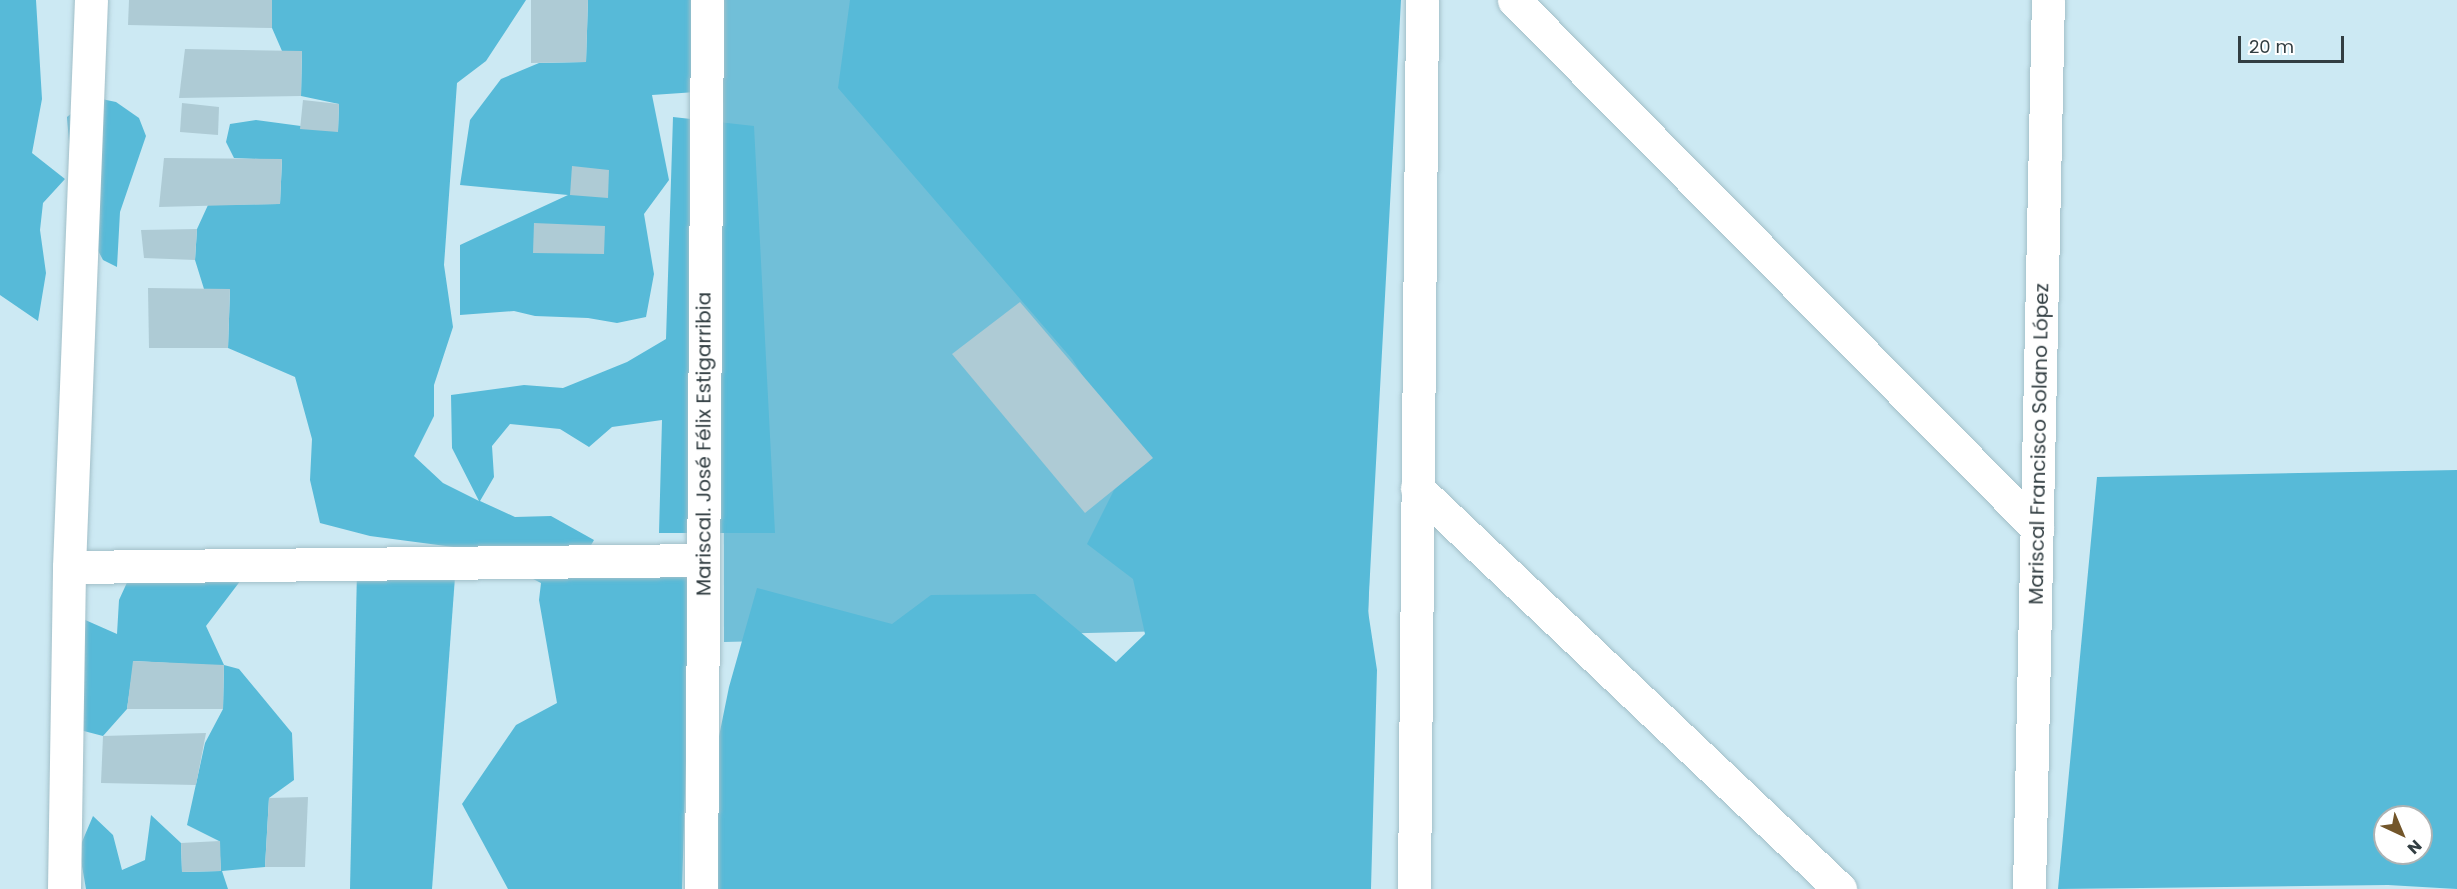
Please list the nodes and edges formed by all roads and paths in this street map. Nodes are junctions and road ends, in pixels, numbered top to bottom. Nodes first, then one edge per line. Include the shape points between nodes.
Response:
1 (91, 0) edge
2 (707, 0) edge
3 (1422, 0) edge
4 (1514, 0) edge
5 (2048, 0) edge
6 (1418, 488) junction
7 (2037, 528) junction
8 (703, 560) junction
9 (69, 567) junction
10 (64, 889) edge
11 (701, 889) edge
12 (1414, 889) edge
13 (1840, 889) edge
14 (2029, 889) edge

1 - 9 street
2 - 8 street, Mariscal. José Félix Estigarribia
3 - 6 street
4 - 7 street
5 - 7 street, Mariscal Francisco Solano López
6 - 12 street
6 - 13 street
7 - 14 street, Mariscal Francisco Solano López
8 - 9 street
8 - 11 street, Mariscal. José Félix Estigarribia
9 - 10 street

